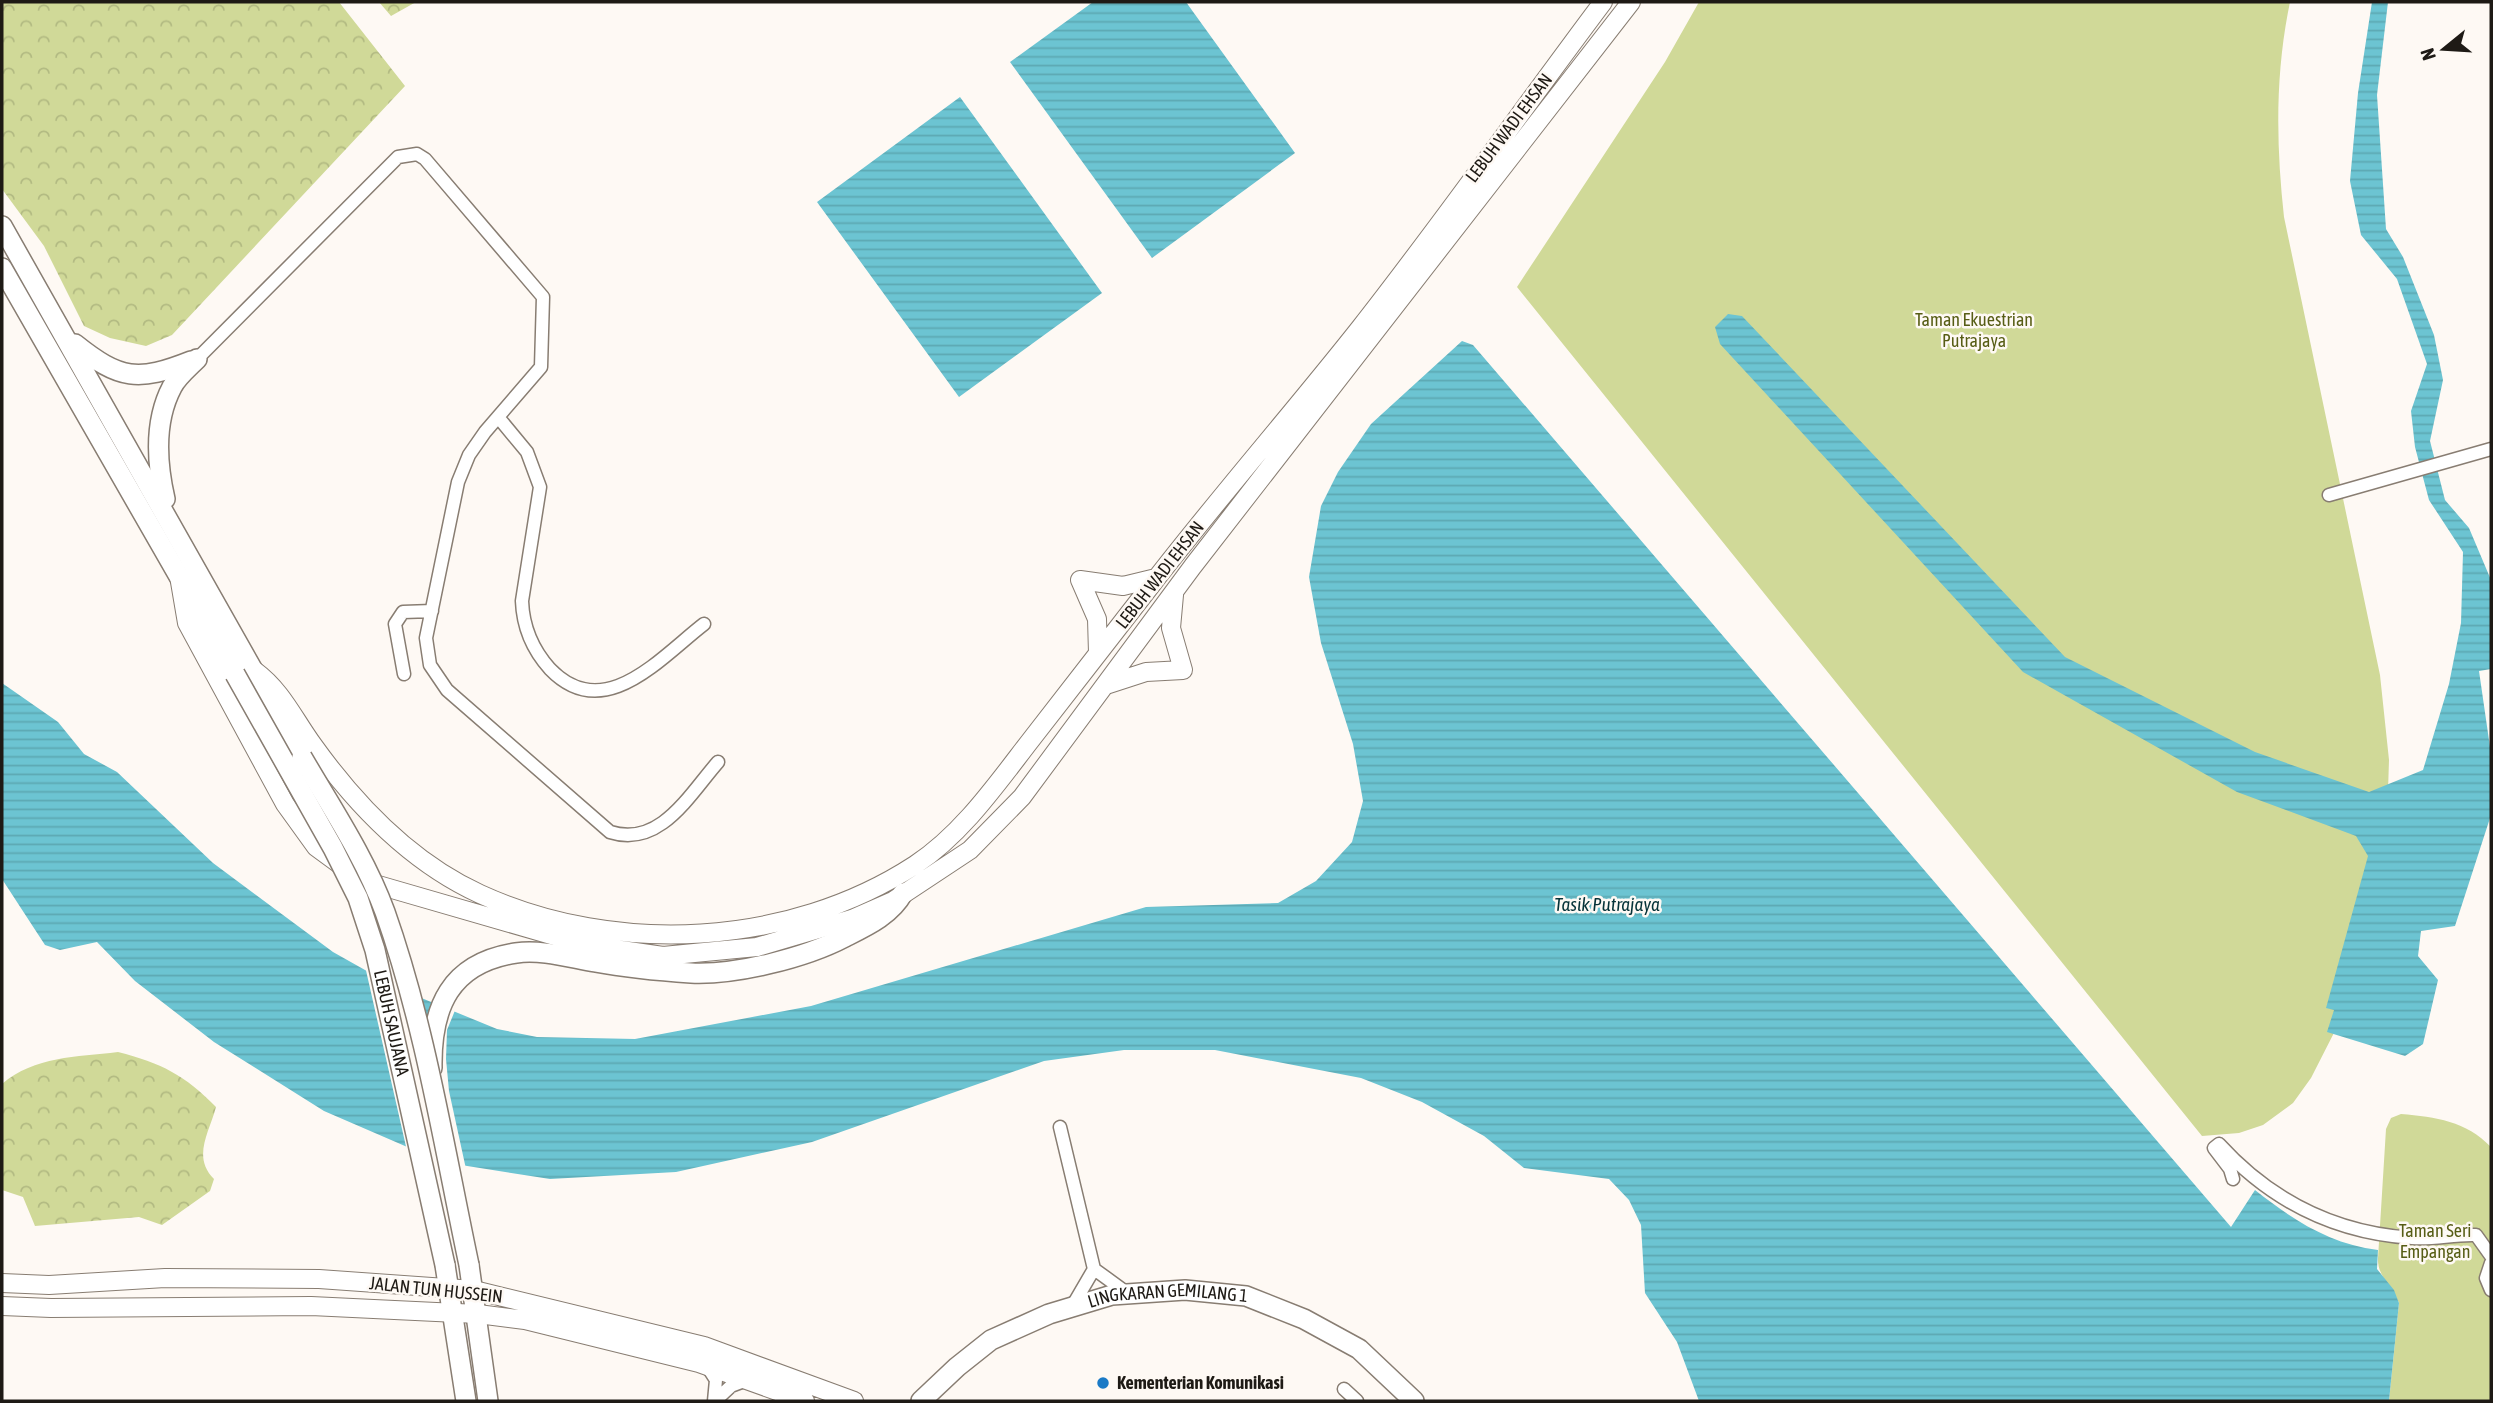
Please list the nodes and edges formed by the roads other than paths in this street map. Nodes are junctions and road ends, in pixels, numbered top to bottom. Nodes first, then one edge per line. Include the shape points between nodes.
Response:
1 (1602, 2) edge
2 (1631, 2) edge
3 (2, 226) edge
4 (2, 268) edge
5 (66, 337) junction
6 (197, 359) junction
7 (498, 417) junction
8 (2487, 450) edge
9 (2329, 495) dead end
10 (170, 520) junction
11 (179, 576) junction
12 (1156, 578) junction
13 (1174, 592) junction
14 (432, 611) junction
15 (704, 624) dead end
16 (1098, 653) junction
17 (404, 674) dead end
18 (1106, 684) junction
19 (308, 751) junction
20 (718, 762) dead end
21 (903, 893) junction
22 (432, 1093) junction
23 (1060, 1128) dead end
24 (2233, 1179) dead end
25 (2491, 1256) edge
26 (2491, 1263) edge
27 (1094, 1269) junction
28 (2, 1283) edge
29 (450, 1289) junction
30 (474, 1290) junction
31 (2491, 1290) edge
32 (1127, 1293) junction
33 (1073, 1305) junction
34 (2, 1306) edge
35 (455, 1312) junction
36 (478, 1314) junction
37 (707, 1366) junction
38 (747, 1380) junction
39 (1344, 1389) dead end
40 (466, 1401) edge
41 (488, 1401) edge
42 (714, 1401) edge
43 (805, 1401) edge
44 (854, 1401) edge
45 (921, 1401) edge
46 (1357, 1401) edge
47 (1414, 1401) edge

1 - 12 main road, LEBUH WADI EHSAN via 1361,327
2 - 13 main road, LEBUH WADI EHSAN
3 - 5 main road, LEBUH SAUJANA
4 - 11 main road, LEBUH SAUJANA
5 - 6 main road via 103,366 132,376 160,373
5 - 10 main road, LEBUH SAUJANA
6 - 7 street via 398,157 417,154 543,297 541,367
6 - 10 main road via 172,386 163,415 158,466
7 - 14 street via 469,455 458,482
7 - 15 street via 527,452 540,487 523,618 538,655 552,671 589,692 608,691 626,683
8 - 9 street
10 - 19 main road, LEBUH SAUJANA via 255,671
11 - 21 main road, LEBUH WADI EHSAN via 187,623 285,804 316,847 361,880 586,946 663,956 757,947 852,919
11 - 29 main road, LEBUH SAUJANA, bridge via 358,898 375,950
12 - 16 main road, LEBUH WADI EHSAN
12 - 16 main road via 1123,586 1080,580 1097,619
13 - 18 main road, LEBUH WADI EHSAN
13 - 18 main road via 1171,628 1183,670 1146,672
14 - 17 street via 403,612 398,618
14 - 20 street via 427,652 437,679 610,832 639,836 653,831
16 - 19 main road, LEBUH WADI EHSAN via 947,841 884,883 796,917 748,928 699,934 585,927 478,893 428,865
18 - 21 main road, LEBUH WADI EHSAN via 1014,806 970,850
19 - 22 main road, LEBUH SAUJANA, bridge via 384,910 404,972
21 - 22 main road, bridge via 896,907 835,943 769,963 694,973 531,953 487,961 461,978 443,998 435,1018
22 - 30 main road, LEBUH SAUJANA, bridge
23 - 27 street
24 - 25 street via 2214,1148 2219,1144 2255,1181 2310,1213 2365,1232 2436,1238 2476,1235
26 - 31 street via 2486,1278
27 - 32 street
27 - 33 street
28 - 29 main road, JALAN TUN HUSSEIN via 319,1279
29 - 30 main road, JALAN TUN HUSSEIN
29 - 35 main road, LEBUH SAUJANA
30 - 36 main road, LEBUH SAUJANA
30 - 44 main road, JALAN TUN HUSSEIN via 704,1346
32 - 33 main road, LINGKARAN GEMILANG 1
32 - 47 main road, LINGKARAN GEMILANG 1 via 1185,1290 1246,1296 1266,1303 1359,1349
33 - 45 main road, LINGKARAN GEMILANG 1 via 991,1340
34 - 35 main road, JALAN TUN HUSSEIN via 311,1306
35 - 36 main road, JALAN TUN HUSSEIN
35 - 40 main road, LEBUH SAUJANA
36 - 37 main road, JALAN TUN HUSSEIN via 525,1320
36 - 41 main road, LEBUH SAUJANA
37 - 38 main road, JALAN TUN HUSSEIN
37 - 42 street via 716,1380
38 - 42 street
38 - 43 main road, JALAN TUN HUSSEIN
39 - 46 street

